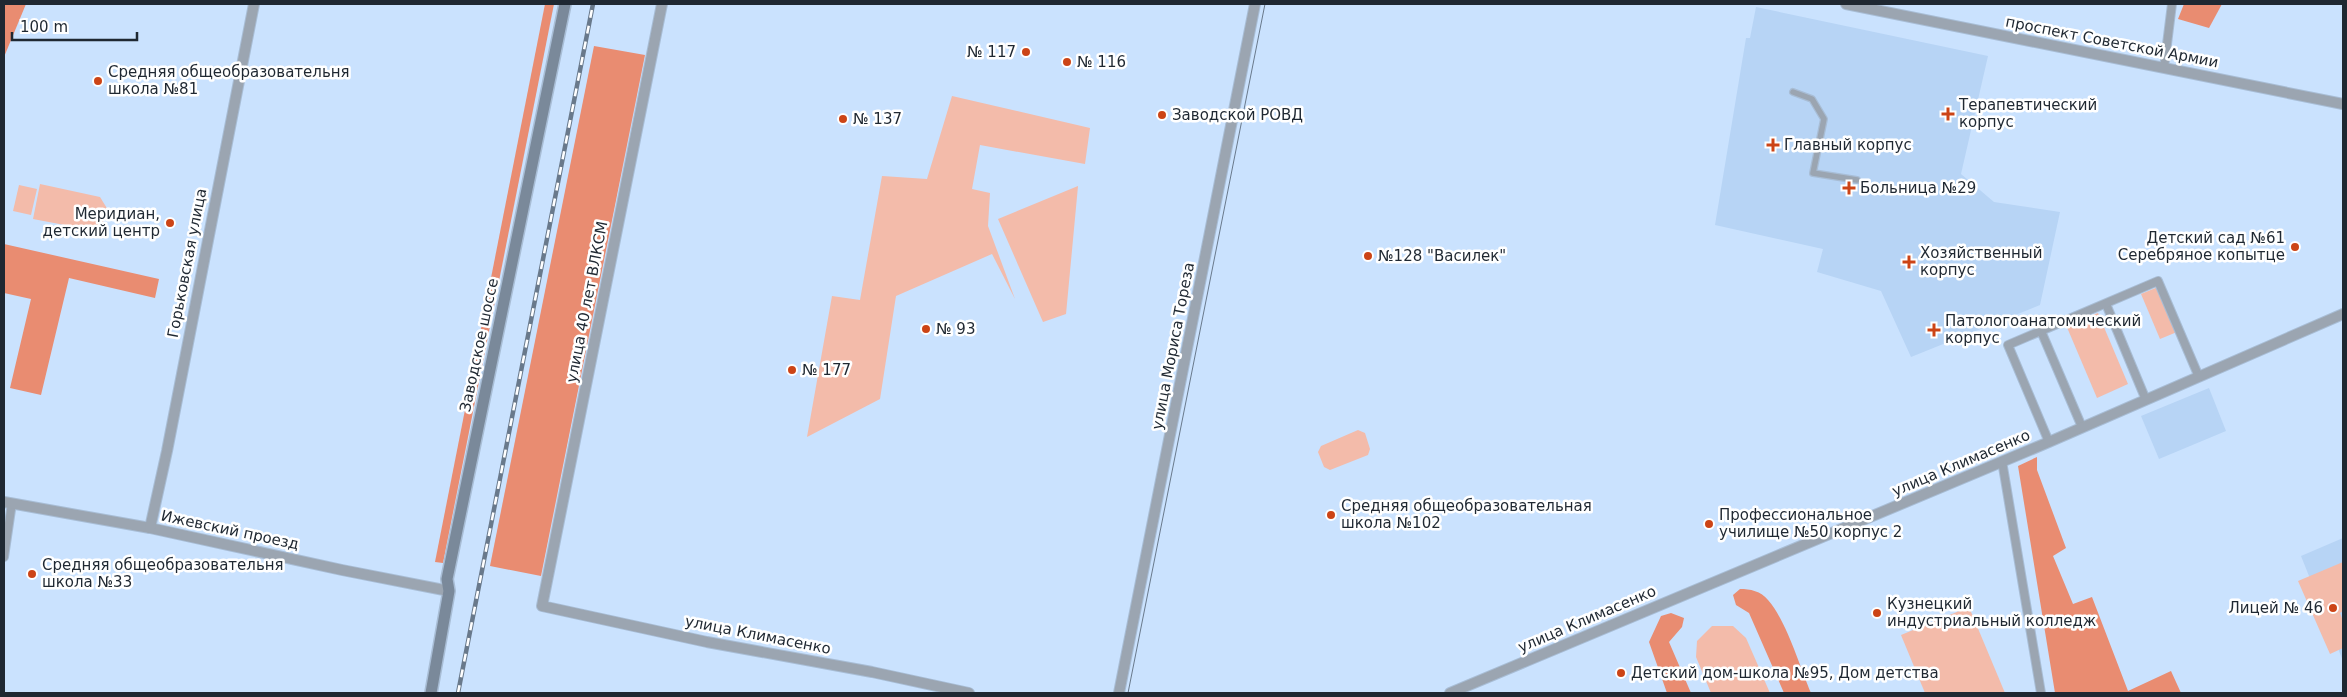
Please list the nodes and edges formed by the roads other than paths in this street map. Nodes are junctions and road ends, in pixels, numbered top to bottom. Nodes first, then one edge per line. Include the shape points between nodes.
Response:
1 (254, 4) edge
2 (565, 4) edge
3 (662, 4) edge
4 (1255, 4) edge
5 (1846, 4) edge
6 (2172, 4) edge
7 (2164, 68) junction
8 (1793, 92) dead end
9 (2343, 104) edge
10 (1857, 180) dead end
11 (2106, 304) junction
12 (2343, 314) edge
13 (2041, 331) junction
14 (2199, 376) junction
15 (2146, 400) junction
16 (2082, 427) junction
17 (2049, 442) junction
18 (2002, 461) junction
19 (8, 502) edge
20 (150, 528) junction
21 (4, 557) edge
22 (450, 591) junction
23 (542, 606) joint
24 (431, 693) edge
25 (969, 693) edge
26 (1119, 693) edge
27 (1450, 693) edge
28 (2040, 693) edge

1 - 20 street, Горьковская улица
2 - 22 main road, Заводское шоссе via 447,579
3 - 23 street, улица 40 лет ВЛКСМ
4 - 26 street, улица Мориса Тореза
5 - 7 street, проспект Советской Армии
6 - 7 street
7 - 9 street, проспект Советской Армии
8 - 10 street via 1812,99 1824,119 1813,173
11 - 13 street
11 - 14 street via 2158,281
11 - 15 street
12 - 14 street, улица Климасенко
13 - 16 street
13 - 17 street via 2008,345
14 - 15 street, улица Климасенко
15 - 16 street, улица Климасенко
16 - 17 street, улица Климасенко
17 - 18 street, улица Климасенко
18 - 27 street, улица Климасенко
18 - 28 street
19 - 20 street, Ижевский проезд
19 - 21 street
20 - 22 street, Ижевский проезд
22 - 24 main road, Заводское шоссе
23 - 25 street, улица Климасенко

